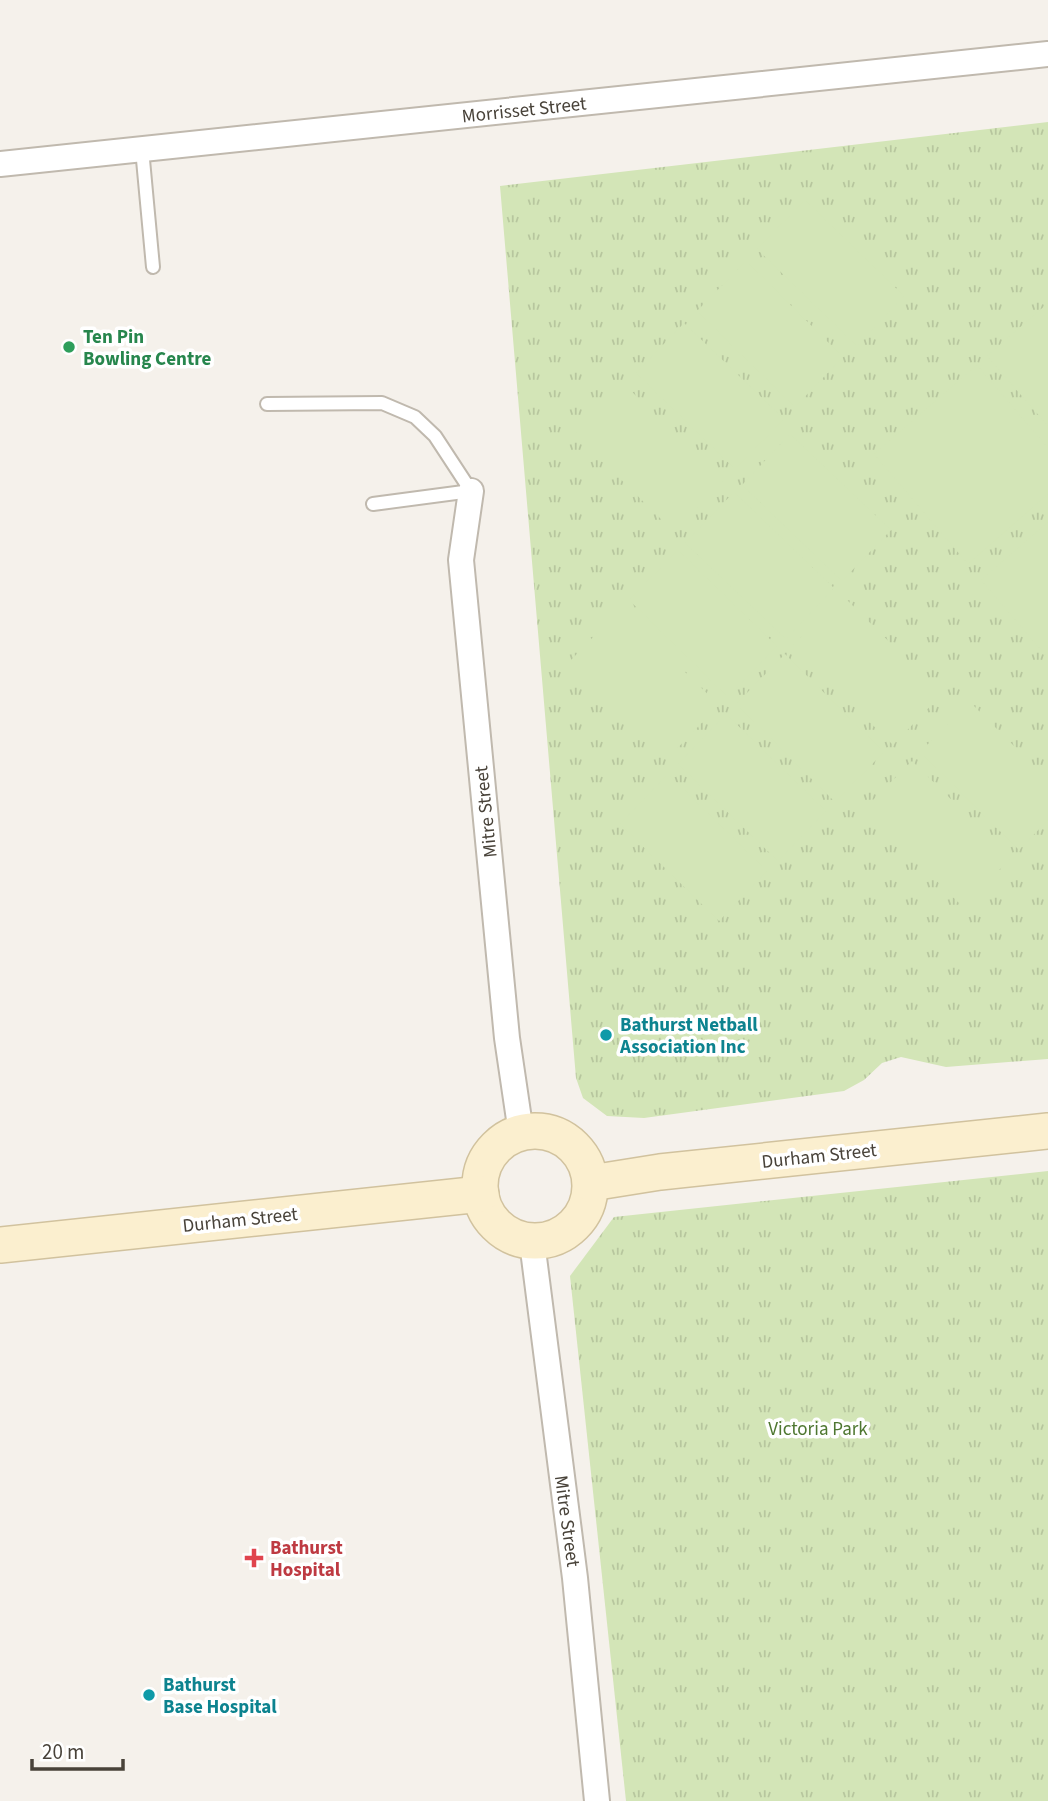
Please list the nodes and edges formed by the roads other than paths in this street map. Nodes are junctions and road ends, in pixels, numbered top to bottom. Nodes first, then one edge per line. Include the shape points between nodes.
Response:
1 (1048, 54) edge
2 (142, 149) junction
3 (0, 164) edge
4 (153, 267) dead end
5 (267, 404) dead end
6 (471, 491) junction
7 (373, 504) dead end
8 (1048, 1131) edge
9 (520, 1133) junction
10 (591, 1183) junction
11 (481, 1194) junction
12 (532, 1242) junction
13 (0, 1245) edge
14 (597, 1801) edge

1 - 2 street, Morrisset Street
2 - 3 street, Morrisset Street
2 - 4 lane
5 - 6 lane via 382,402 415,417 435,436
6 - 7 lane
6 - 9 street, Mitre Street via 461,560
8 - 10 main road, Durham Street
9 - 10 main road via 537,1131 567,1141 579,1153
9 - 11 main road via 494,1150 485,1163
10 - 12 main road via 590,1198 575,1225 562,1235
11 - 12 main road via 493,1222 511,1236
11 - 13 main road, Durham Street
12 - 14 street, Mitre Street via 575,1578

